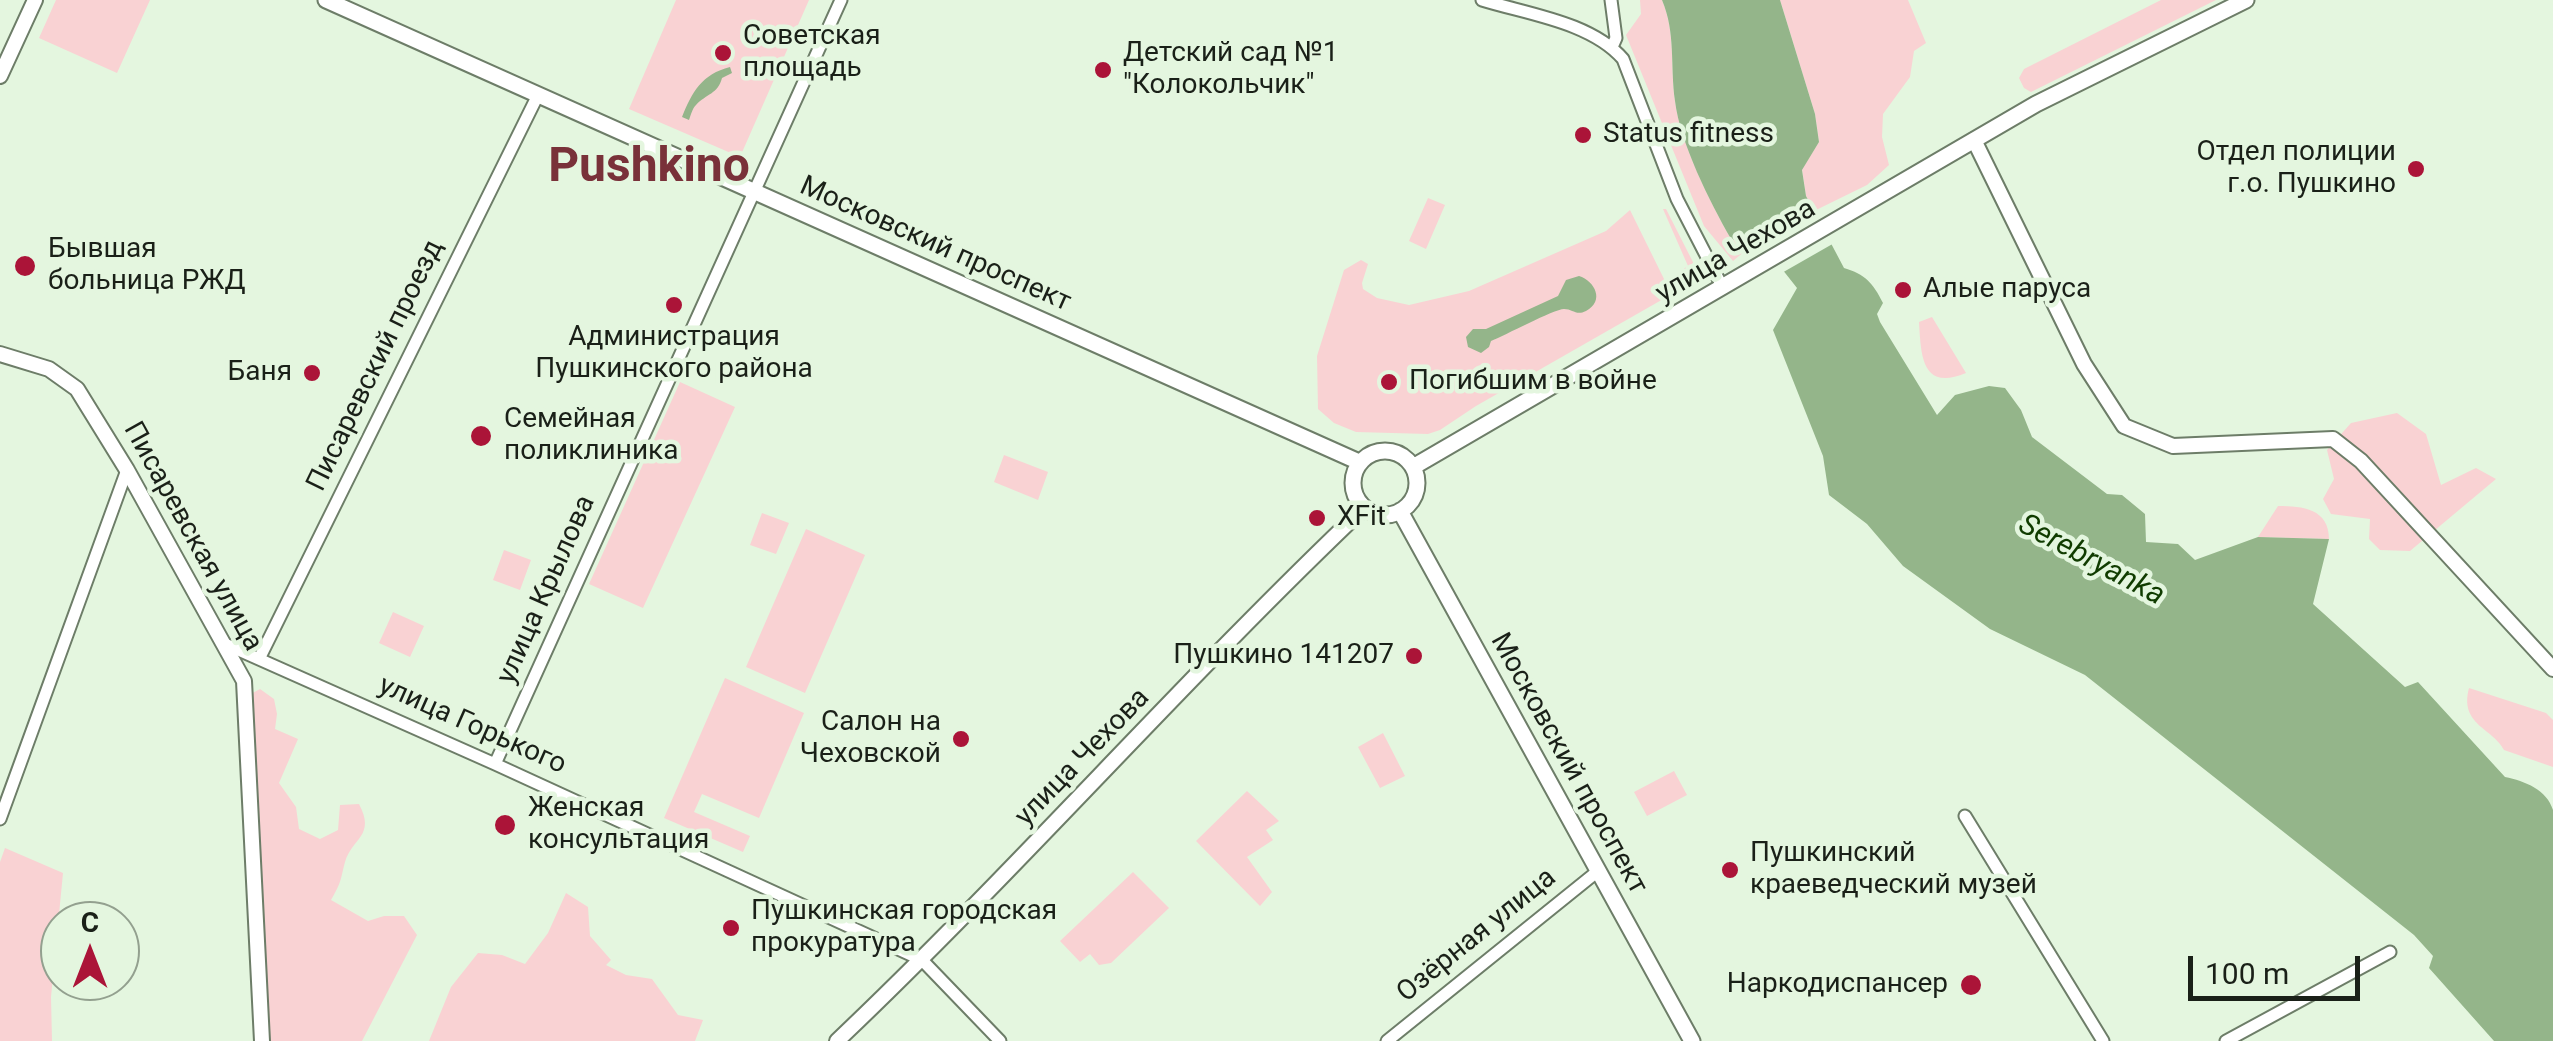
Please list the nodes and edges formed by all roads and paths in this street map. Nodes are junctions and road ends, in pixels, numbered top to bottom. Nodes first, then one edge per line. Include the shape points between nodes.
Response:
1 (34, 0) edge
2 (326, 0) edge
3 (840, 0) edge
4 (1482, 0) edge
5 (1611, 0) edge
6 (2246, 0) edge
7 (1612, 46) junction
8 (0, 76) edge
9 (538, 94) junction
10 (1974, 140) junction
11 (755, 192) junction
12 (1723, 288) junction
13 (0, 354) edge
14 (1359, 462) junction
15 (1413, 467) junction
16 (128, 470) junction
17 (1364, 508) junction
18 (1400, 511) junction
19 (224, 644) junction
20 (259, 660) junction
21 (2553, 669) edge
22 (496, 764) junction
23 (1965, 816) dead end
24 (0, 819) edge
25 (1598, 870) junction
26 (2390, 952) dead end
27 (922, 960) junction
28 (262, 1041) edge
29 (837, 1041) edge
30 (1000, 1041) edge
31 (1388, 1041) edge
32 (1692, 1041) edge
33 (2102, 1041) edge
34 (2226, 1041) edge

1 - 8 street
2 - 9 main road, Московский проспект
3 - 11 street, улица Крылова
4 - 7 street
5 - 7 street
6 - 10 main road, улица Чехова
7 - 12 street via 1624,59 1677,199
9 - 11 main road, Московский проспект
9 - 20 street, Писаревский проезд
10 - 12 main road, улица Чехова
10 - 21 street via 2084,364 2124,426 2173,446 2333,439 2361,461
11 - 14 main road, Московский проспект
11 - 22 street, улица Крылова
12 - 15 main road, улица Чехова
13 - 16 street, Писаревская улица via 50,368 77,388
14 - 15 main road via 1381,450 1405,457
14 - 17 main road via 1352,486
15 - 18 main road via 1416,492
16 - 19 street, Писаревская улица
16 - 24 street
17 - 18 main road
17 - 27 street, улица Чехова
18 - 25 main road, Московский проспект
19 - 20 street, улица Горького
19 - 28 street, Писаревская улица via 244,682
20 - 22 street, улица Горького
22 - 27 street, улица Горького
23 - 33 street
25 - 31 street, Озёрная улица
25 - 32 main road, Московский проспект
26 - 34 street
27 - 29 street, улица Чехова
27 - 30 street, улица Горького

